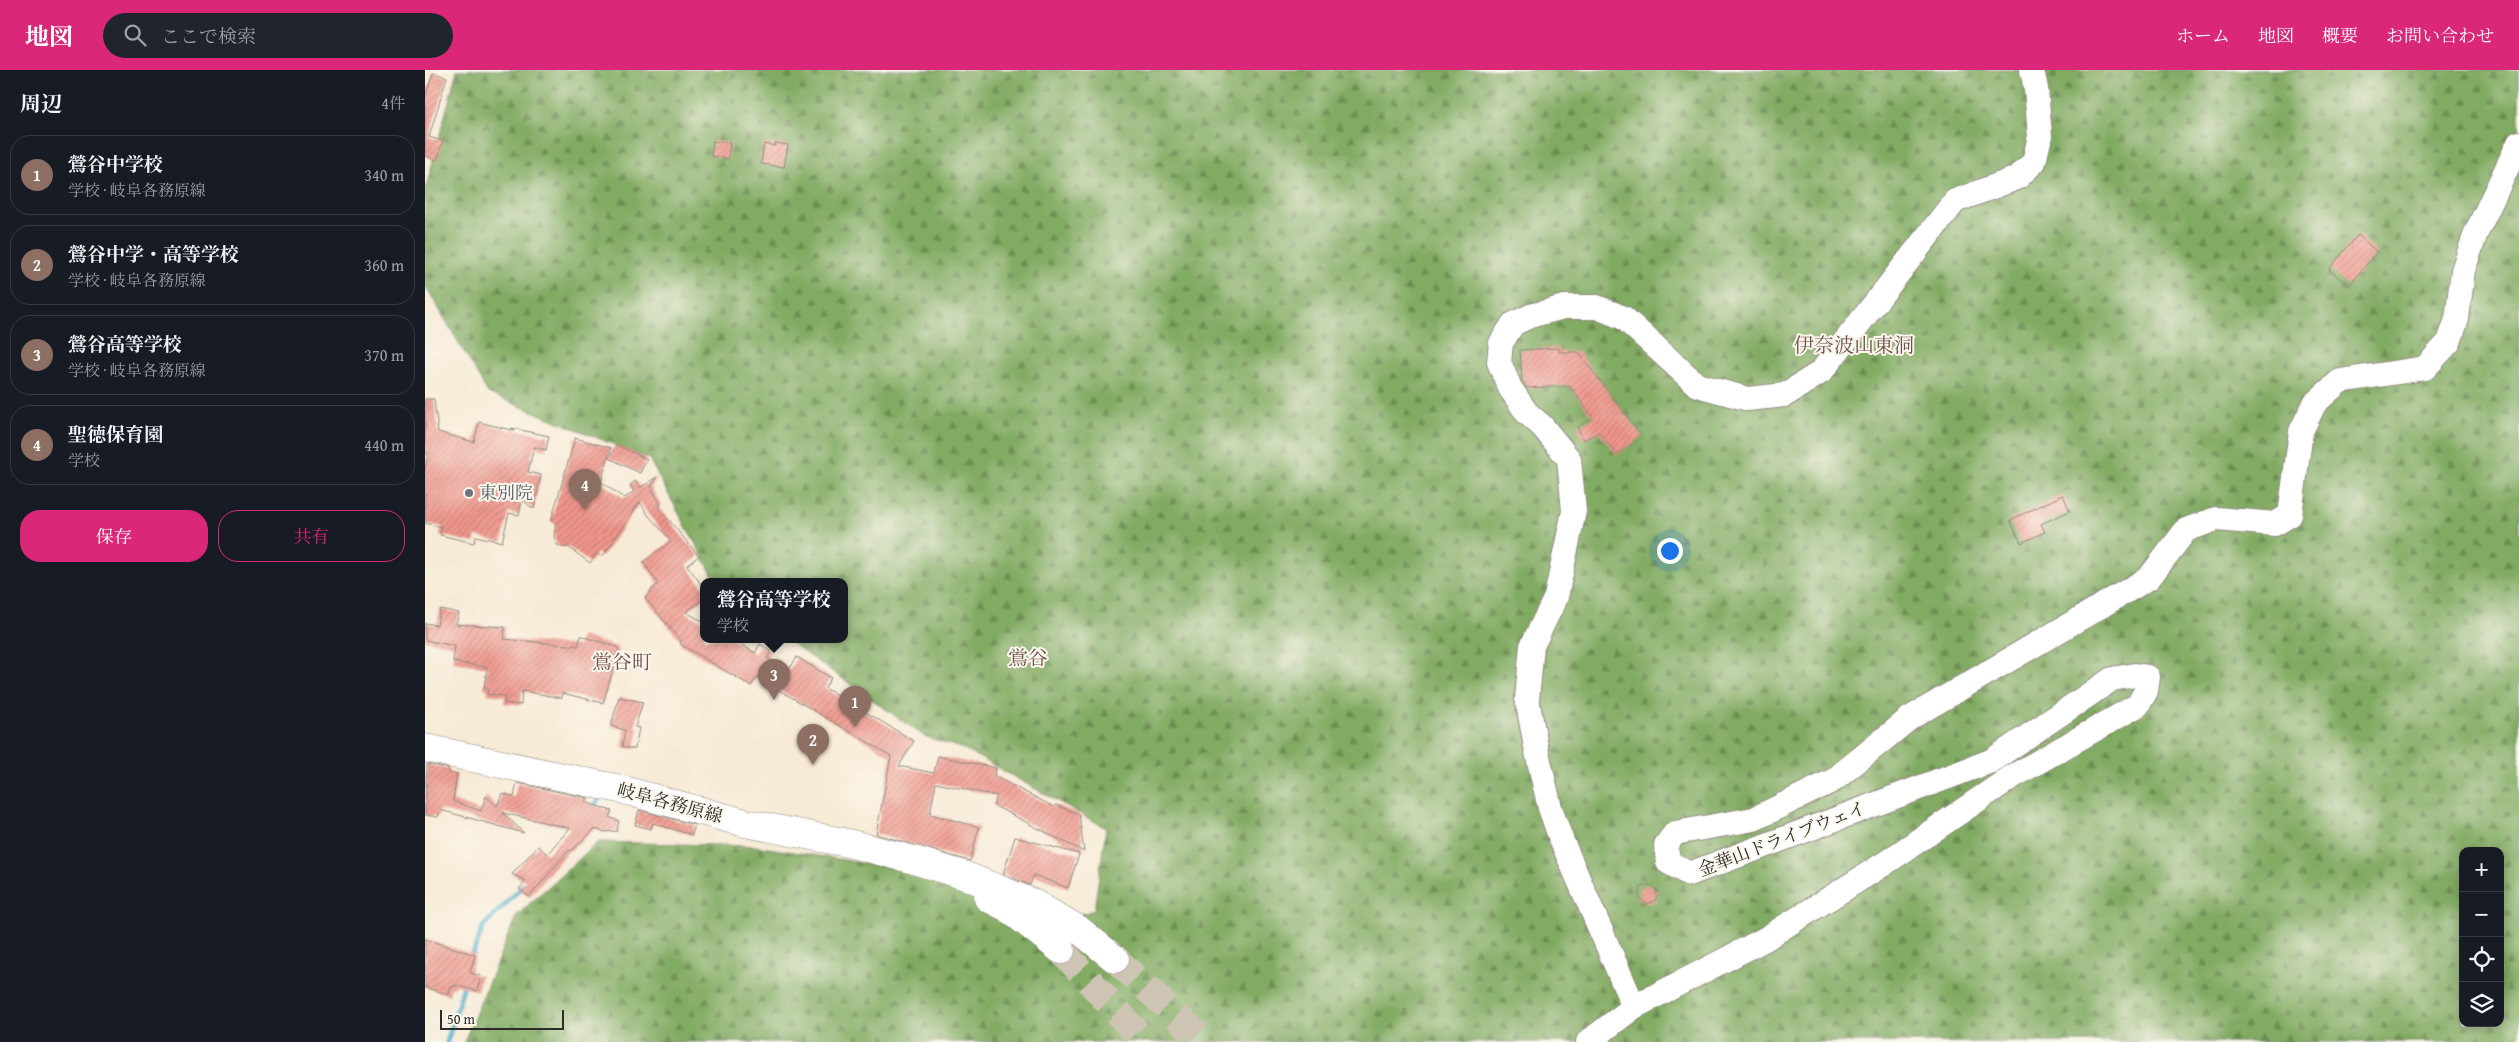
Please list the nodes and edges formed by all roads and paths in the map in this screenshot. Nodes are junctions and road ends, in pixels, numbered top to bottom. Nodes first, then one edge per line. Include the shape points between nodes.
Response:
1 (2032, 70) edge
2 (2519, 143) edge
3 (425, 748) edge
4 (914, 860) junction
5 (1061, 950) tunnel mouth
6 (1115, 959) tunnel mouth
7 (1634, 1007) junction
8 (1588, 1042) edge

1 - 7 street via 2040,136 2034,162 2017,178 1955,201 1821,372 1785,395 1749,399 1697,385 1624,318 1597,307 1564,307 1530,316 1513,324 1501,344 1499,362 1510,388 1527,413 1569,459 1575,511 1556,597 1532,646 1527,699 1537,752 1561,839
2 - 7 street, 金華山ドライブウェイ via 2476,232 2463,270 2457,319 2449,342 2425,368 2340,381 2315,402 2301,431 2290,515 2275,524 2216,519 2187,530 2149,578 1910,718 1834,780 1754,819 1675,833 1666,845 1668,862 1689,874 1991,761 2112,679 2135,675 2148,677 2146,691 2138,705 2010,778 1887,862 1765,939
3 - 4 main road, 岐阜各務原線 via 620,789 745,823 848,842
4 - 5 main road, 岐阜各務原線 via 1008,908
4 - 6 main road, 岐阜各務原線 via 966,876 1033,903 1078,929
7 - 8 street, 金華山ドライブウェイ

